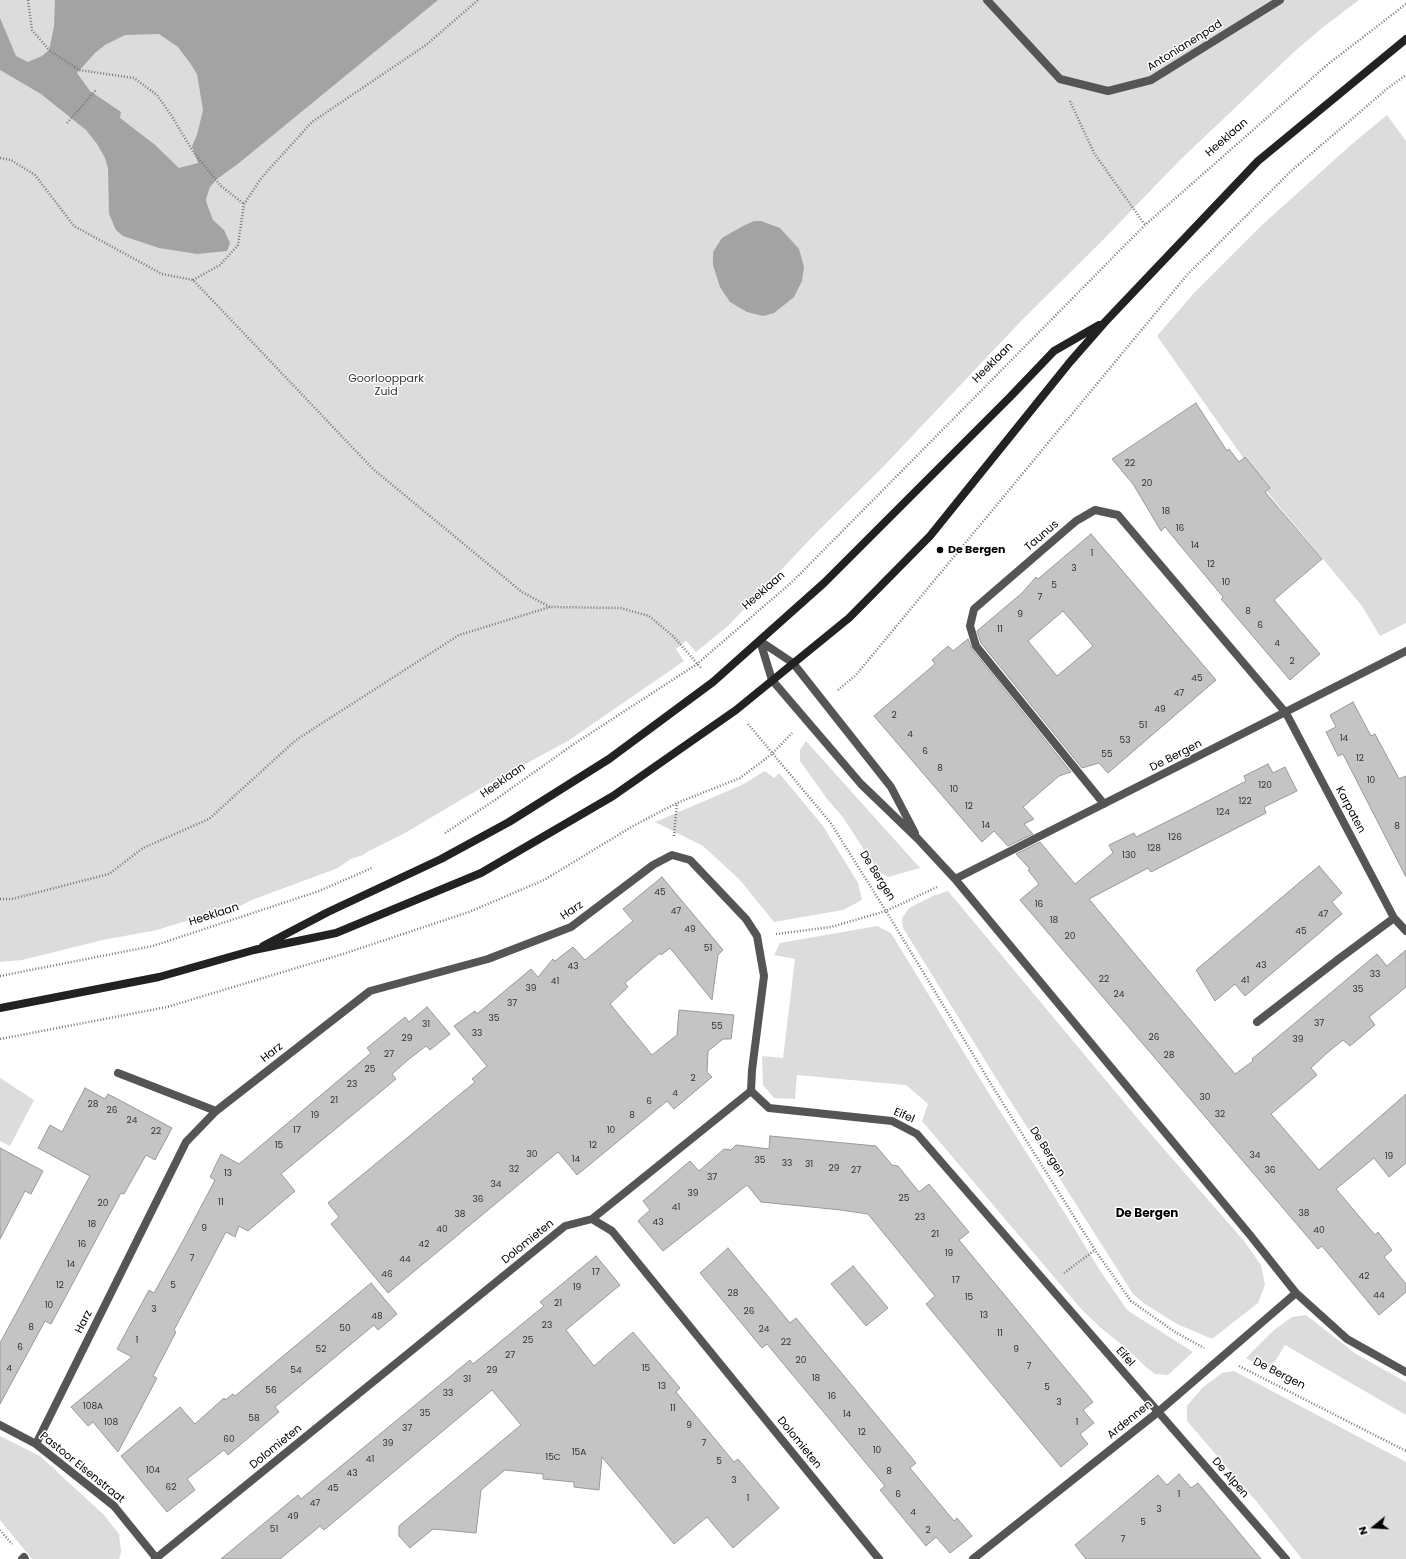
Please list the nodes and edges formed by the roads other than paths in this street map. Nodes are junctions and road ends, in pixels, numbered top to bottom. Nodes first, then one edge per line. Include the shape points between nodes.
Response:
1 (987, 0) edge
2 (1280, 0) edge
3 (1406, 39) edge
4 (1105, 322) junction
5 (760, 641) junction
6 (1406, 651) edge
7 (793, 663) junction
8 (772, 680) junction
9 (1286, 713) junction
10 (1104, 804) junction
11 (918, 839) junction
12 (955, 879) junction
13 (1394, 918) junction
14 (1406, 931) edge
15 (254, 950) junction
16 (0, 1008) edge
17 (1257, 1022) dead end
18 (118, 1073) dead end
19 (752, 1091) junction
20 (216, 1110) junction
21 (592, 1219) junction
22 (1296, 1293) junction
23 (1406, 1372) edge
24 (1158, 1412) junction
25 (0, 1425) edge
26 (36, 1444) junction
27 (156, 1559) edge
28 (879, 1559) edge
29 (973, 1559) edge
30 (1286, 1559) edge

1 - 2 street, Antonianenpad via 1060,79 1108,91 1151,80
3 - 4 main road via 1258,162
4 - 5 main road via 1054,351 824,583
4 - 7 main road via 930,536 849,618
5 - 7 street
5 - 8 street
5 - 15 main road via 713,682 609,759 509,822 441,859
6 - 9 street, De Bergen
7 - 8 main road
7 - 11 street via 892,787
8 - 11 street via 861,784
8 - 15 main road via 736,710 613,796 481,873 336,933
9 - 10 street, De Bergen
9 - 10 street, Taunus via 1118,515 1095,510 1076,521 974,609 970,626 976,646
9 - 13 street, Karpaten
10 - 12 street, De Bergen
11 - 12 street
12 - 22 street
13 - 14 street, Karpaten
13 - 17 street
15 - 16 main road via 159,977
18 - 20 street
19 - 20 street, Harz via 752,1070 764,976 757,936 746,919 690,860 672,855 653,865 571,927 488,959 370,991
19 - 21 street
19 - 24 street, Eifel via 769,1108 892,1121 917,1134
20 - 26 street, Harz via 186,1142
21 - 27 street, Dolomieten via 566,1226
21 - 28 street, Dolomieten via 612,1231
22 - 23 street via 1347,1339
22 - 24 street, Ardennen
24 - 29 street, Ardennen
24 - 30 street, De Alpen
25 - 26 street, Pastoor Elsenstraat
26 - 27 street, Pastoor Elsenstraat via 114,1506

